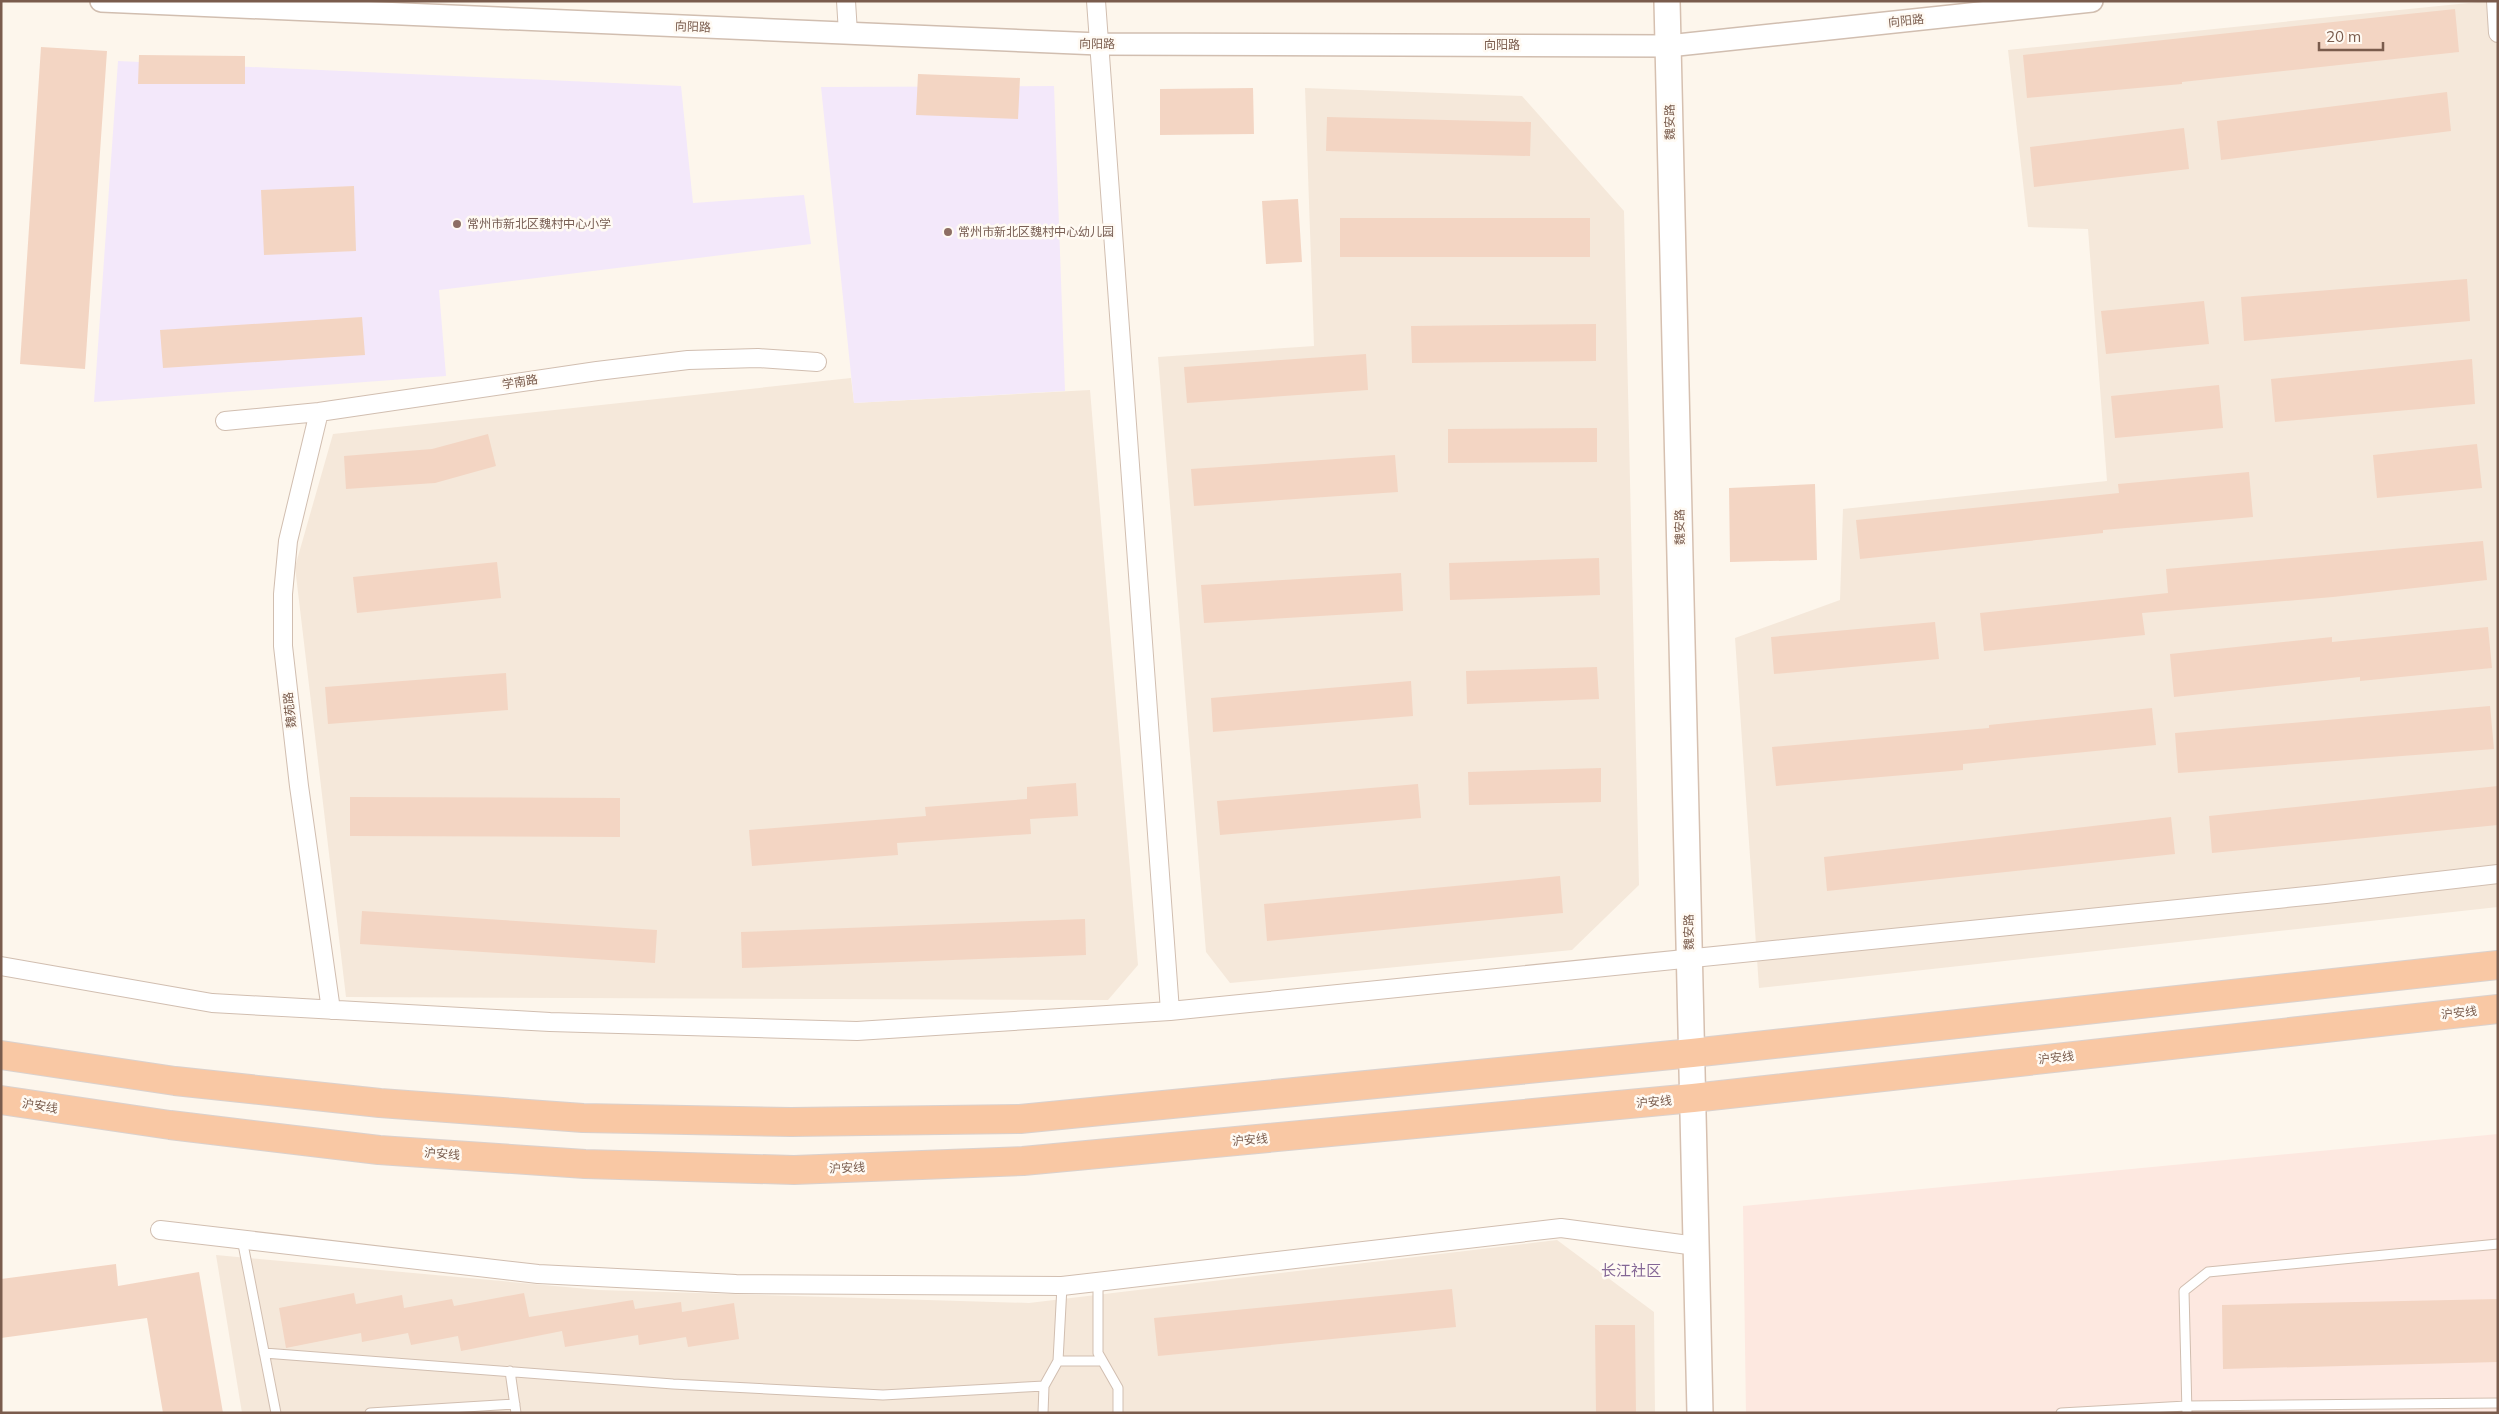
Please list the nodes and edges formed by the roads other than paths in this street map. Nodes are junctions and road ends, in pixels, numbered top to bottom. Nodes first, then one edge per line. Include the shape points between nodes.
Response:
1 (101, 1) edge
2 (846, 1) edge
3 (1096, 1) edge
4 (1667, 1) edge
5 (2092, 1) edge
6 (2496, 1) edge
7 (848, 33) junction
8 (2498, 33) edge
9 (1099, 44) junction
10 (1668, 46) junction
11 (817, 362) dead end
12 (319, 412) junction
13 (224, 421) dead end
14 (2498, 874) edge
15 (1690, 958) junction
16 (2498, 964) edge
17 (1, 966) edge
18 (2498, 1009) edge
19 (331, 1010) junction
20 (1170, 1011) junction
21 (1692, 1053) junction
22 (1, 1055) edge
23 (1693, 1098) junction
24 (1, 1100) edge
25 (160, 1230) dead end
26 (242, 1239) junction
27 (2498, 1244) edge
28 (1696, 1246) junction
29 (1098, 1283) junction
30 (1062, 1286) junction
31 (264, 1352) junction
32 (1058, 1361) junction
33 (1102, 1361) junction
34 (510, 1371) junction
35 (1044, 1386) junction
36 (2498, 1403) edge
37 (515, 1408) edge
38 (2186, 1409) edge
39 (276, 1413) edge
40 (370, 1413) edge
41 (1043, 1413) edge
42 (1118, 1413) edge
43 (1700, 1413) edge
44 (2061, 1413) edge

1 - 7 street, 向阳路
2 - 7 street
3 - 9 street
4 - 10 main road, 魏安路
5 - 10 street, 向阳路
6 - 8 street
7 - 9 street, 向阳路
9 - 10 street, 向阳路
9 - 20 street
10 - 15 main road, 魏安路
11 - 12 street, 学南路 via 758,358 688,360 597,370
12 - 13 street, 学南路
12 - 19 street, 魏苑路 via 288,541 283,646
14 - 15 street
15 - 20 street
15 - 21 main road, 魏安路
16 - 21 highway
17 - 19 street via 212,1003
18 - 23 highway, 沪安线
19 - 20 street via 550,1022 857,1030
21 - 22 highway via 1020,1119 801,1122 583,1118 380,1103 175,1081
21 - 23 main road, 魏安路
23 - 24 highway, 沪安线 via 1023,1161 794,1170 585,1164 379,1150 170,1126
23 - 28 main road, 魏安路
25 - 26 street
26 - 30 street via 538,1274 736,1284
26 - 31 lane
27 - 38 lane via 2208,1272 2184,1291
28 - 29 street via 1561,1228
28 - 43 main road, 魏安路
29 - 30 street
29 - 33 lane via 1098,1354
30 - 32 lane
31 - 34 lane
31 - 39 lane
32 - 33 lane
32 - 35 lane
33 - 42 lane via 1118,1388
34 - 35 lane via 673,1384 883,1395
34 - 37 lane
35 - 41 lane
36 - 38 lane
37 - 40 lane
38 - 44 lane

